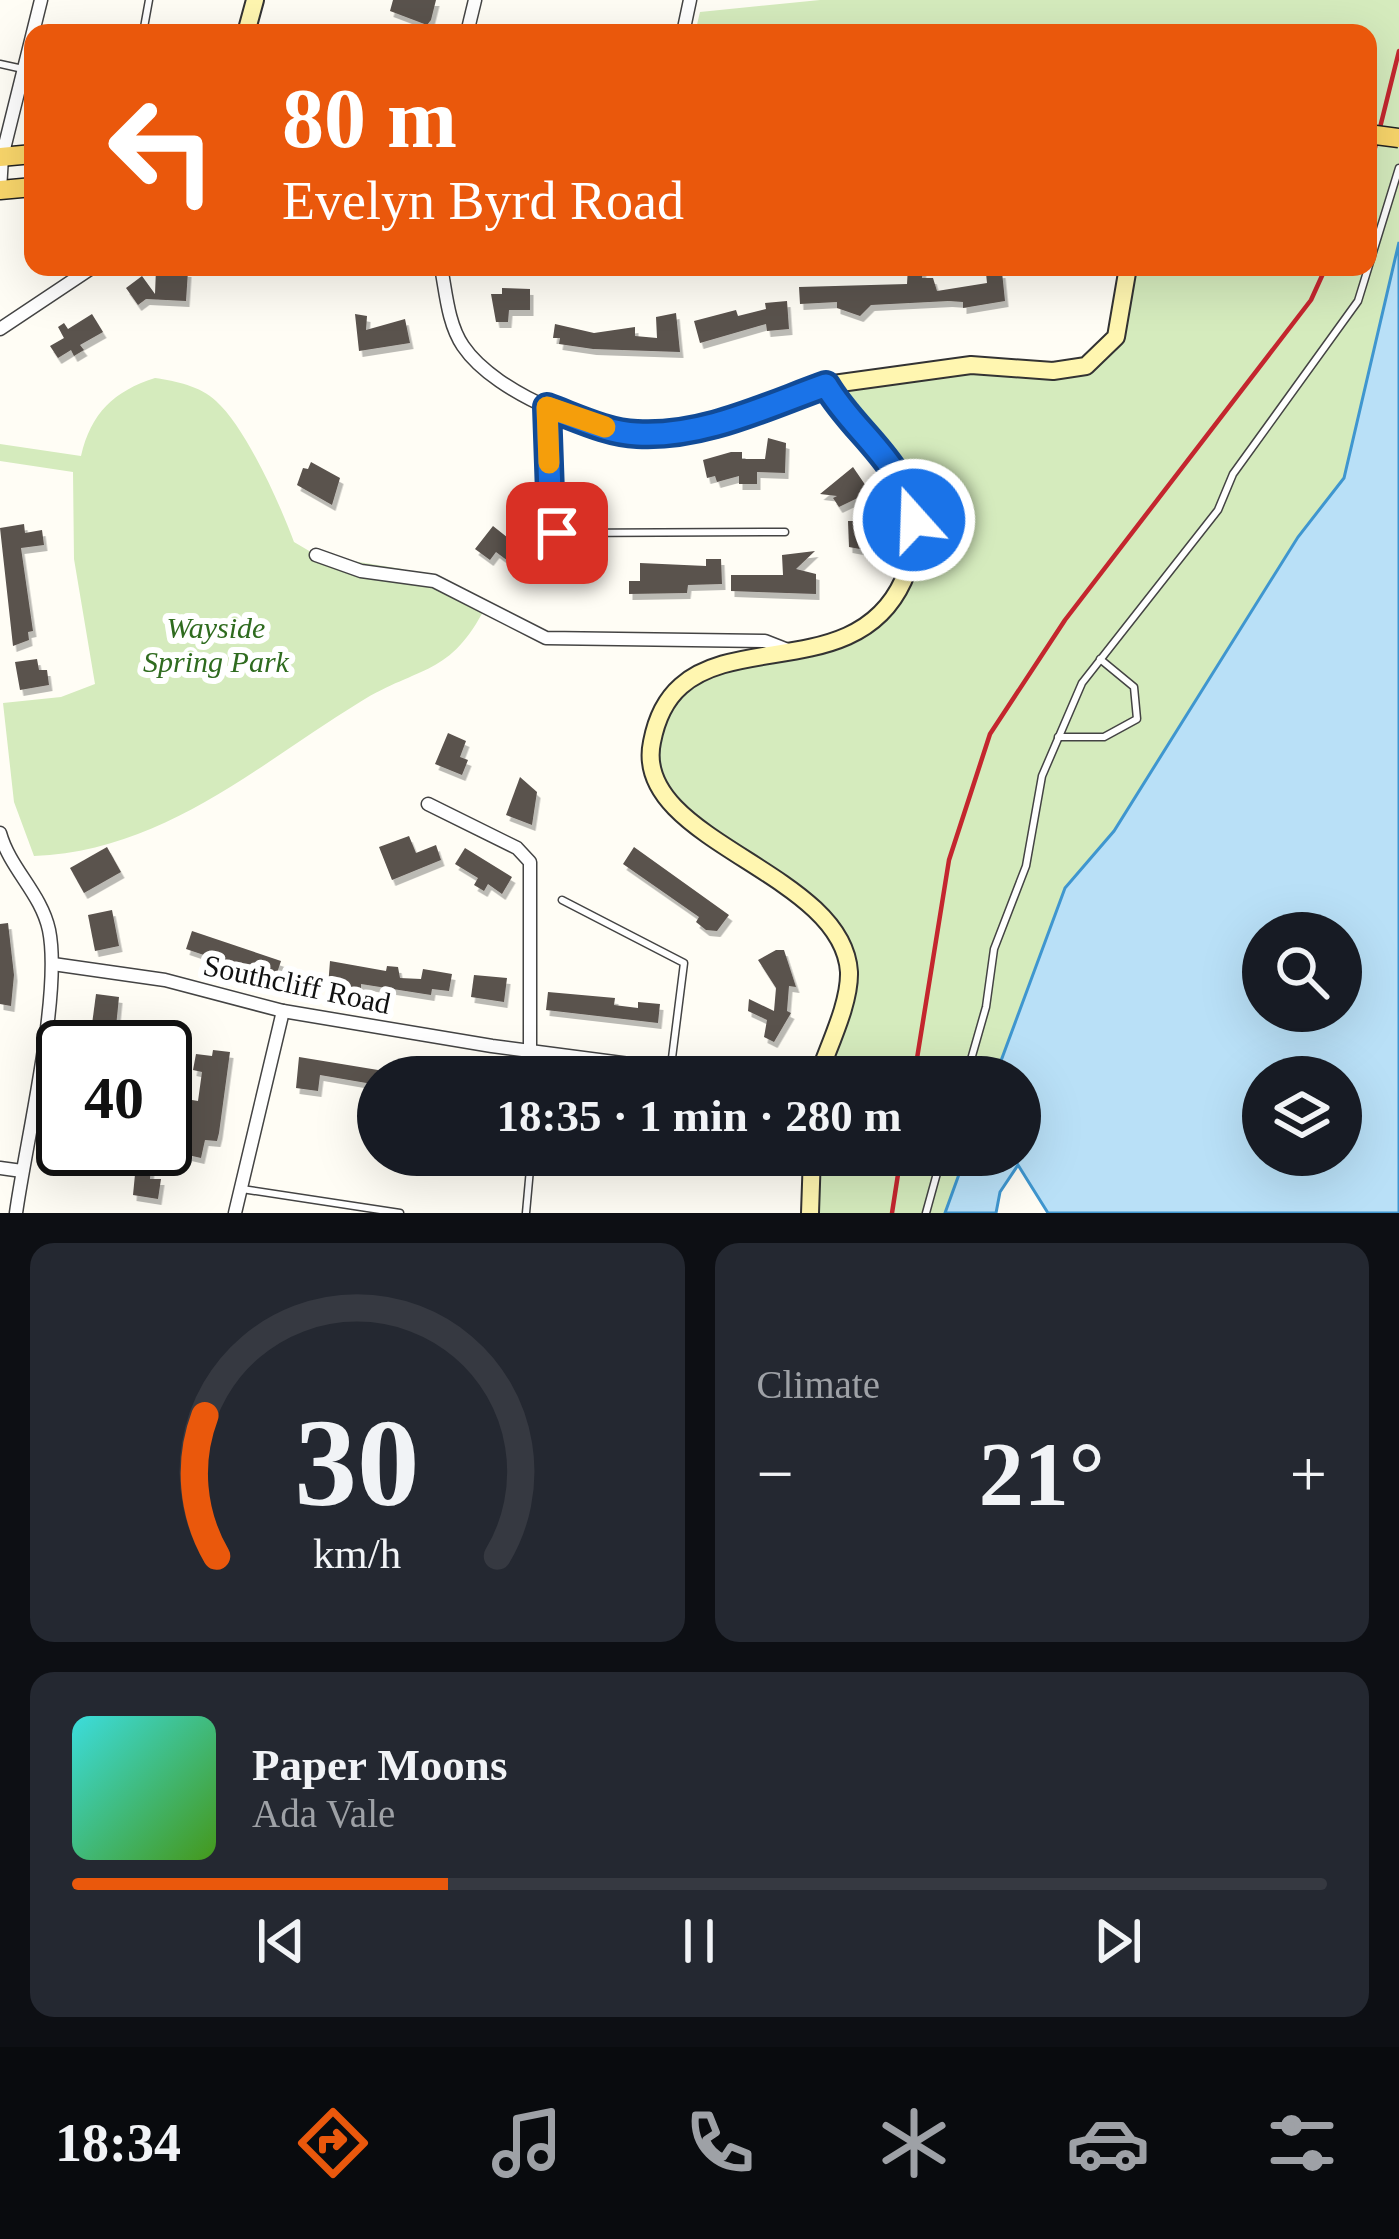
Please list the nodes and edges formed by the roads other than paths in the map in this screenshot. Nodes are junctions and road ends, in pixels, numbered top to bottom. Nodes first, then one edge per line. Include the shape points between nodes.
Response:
1 (0, 64) edge
2 (24, 66) edge
3 (23, 69) junction
4 (1, 157) edge
5 (1399, 168) edge
6 (0, 190) edge
7 (1377, 239) edge
8 (80, 276) edge
9 (443, 276) edge
10 (1126, 276) edge
11 (1366, 276) edge
12 (0, 329) edge
13 (826, 385) junction
14 (547, 407) junction
15 (785, 532) dead end
16 (316, 555) dead end
17 (795, 652) junction
18 (1100, 659) junction
19 (1058, 737) junction
20 (428, 804) dead end
21 (0, 832) edge
22 (562, 900) dead end
23 (53, 964) junction
24 (284, 1011) junction
25 (530, 1051) junction
26 (567, 1056) edge
27 (672, 1056) edge
28 (825, 1056) edge
29 (972, 1056) edge
30 (0, 1168) edge
31 (22, 1171) junction
32 (529, 1176) edge
33 (811, 1176) edge
34 (937, 1176) edge
35 (238, 1188) junction
36 (16, 1213) edge
37 (235, 1213) edge
38 (400, 1213) edge
39 (526, 1213) edge
40 (810, 1213) edge
41 (926, 1213) edge

1 - 3 lane
2 - 3 street
3 - 4 street
4 - 6 street
5 - 7 lane
8 - 12 street
9 - 14 street via 462,344 484,369
10 - 13 street via 1116,337 1086,366 971,365
11 - 18 lane via 1358,301 1233,474 1208,524
13 - 14 street via 663,433 634,434
13 - 17 street via 896,467 910,500 914,544 886,608 856,631
14 - 15 lane via 557,533
16 - 17 street via 361,571 434,580 546,638 765,641
17 - 28 street via 708,669 680,686 658,717 650,749 656,785 681,815 763,867 842,948 848,983
18 - 19 lane
18 - 19 lane via 1134,687 1137,719 1104,737
19 - 29 lane via 994,949
20 - 25 street via 530,862
21 - 23 street via 40,901
22 - 27 lane via 684,963
23 - 24 street, Southcliff Road via 165,980
23 - 31 street
24 - 25 street, Southcliff Road
24 - 35 street
25 - 26 street, Southcliff Road
30 - 31 street
31 - 36 street
32 - 39 lane
33 - 40 street
34 - 41 lane
35 - 37 street
35 - 38 lane

